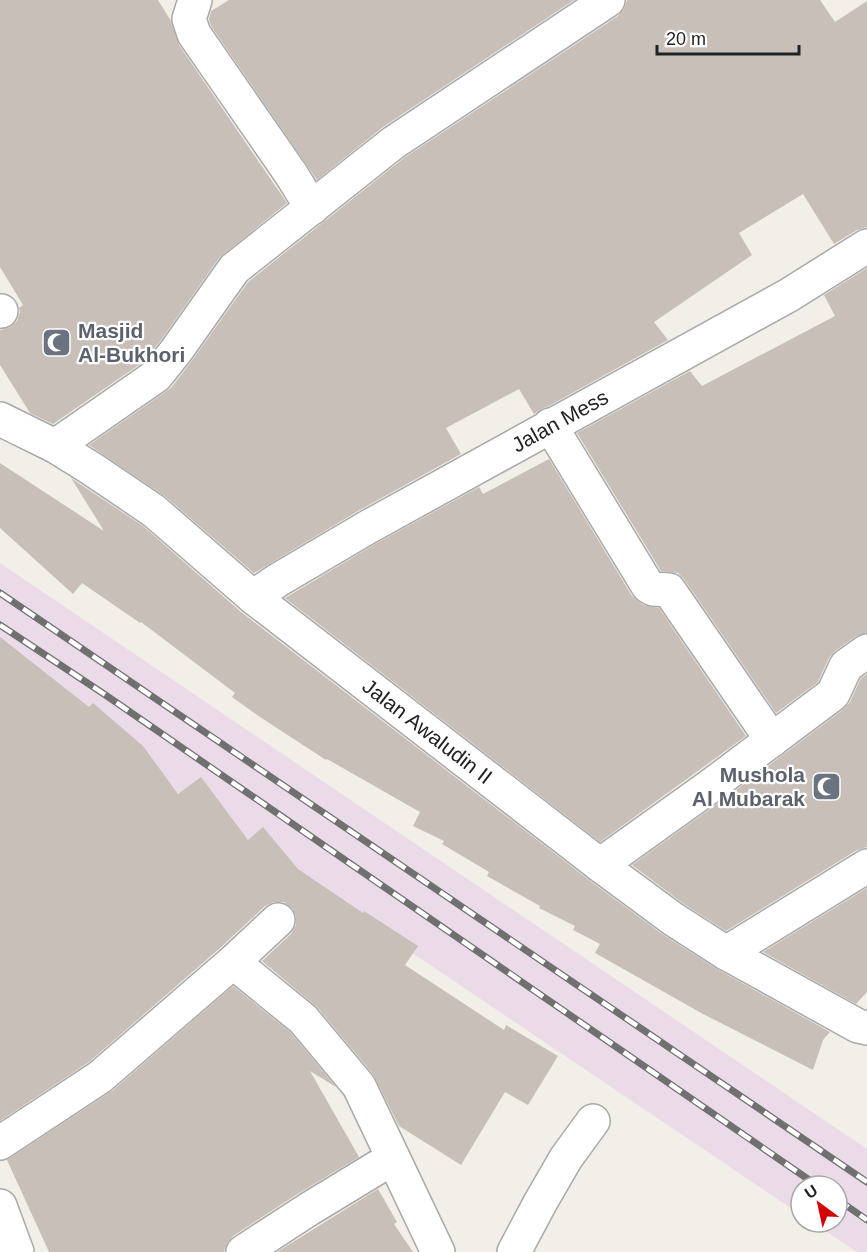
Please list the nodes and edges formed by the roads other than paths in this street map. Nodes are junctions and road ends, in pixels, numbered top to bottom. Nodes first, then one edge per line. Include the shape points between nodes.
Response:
1 (608, 0) edge
2 (192, 9) edge
3 (312, 208) junction
4 (867, 246) edge
5 (0, 419) edge
6 (550, 425) junction
7 (55, 446) junction
8 (253, 597) junction
9 (867, 651) edge
10 (772, 740) junction
11 (600, 865) junction
12 (867, 866) edge
13 (278, 920) dead end
14 (726, 953) junction
15 (233, 962) junction
16 (867, 1028) edge
17 (593, 1121) dead end
18 (0, 1143) edge
19 (393, 1158) junction
20 (0, 1206) edge
21 (17, 1252) edge
22 (243, 1252) edge
23 (438, 1252) edge
24 (514, 1252) edge

1 - 3 street via 393,143
2 - 3 street via 194,34
3 - 7 street via 234,269 156,376
4 - 6 street, Jalan Mess via 789,295
5 - 7 street, Jalan Awaludin II
6 - 8 street, Jalan Mess
6 - 10 street via 648,586 669,590
7 - 8 street, Jalan Awaludin II via 154,511
8 - 11 street, Jalan Awaludin II
9 - 10 street via 846,666 833,694
10 - 11 street
11 - 14 street, Jalan Awaludin II
12 - 14 street
13 - 15 street
14 - 16 street, Jalan Awaludin II
15 - 18 street via 100,1077
15 - 19 street via 303,1019 359,1086
17 - 24 street via 566,1158
19 - 22 street
19 - 23 street
20 - 21 street

